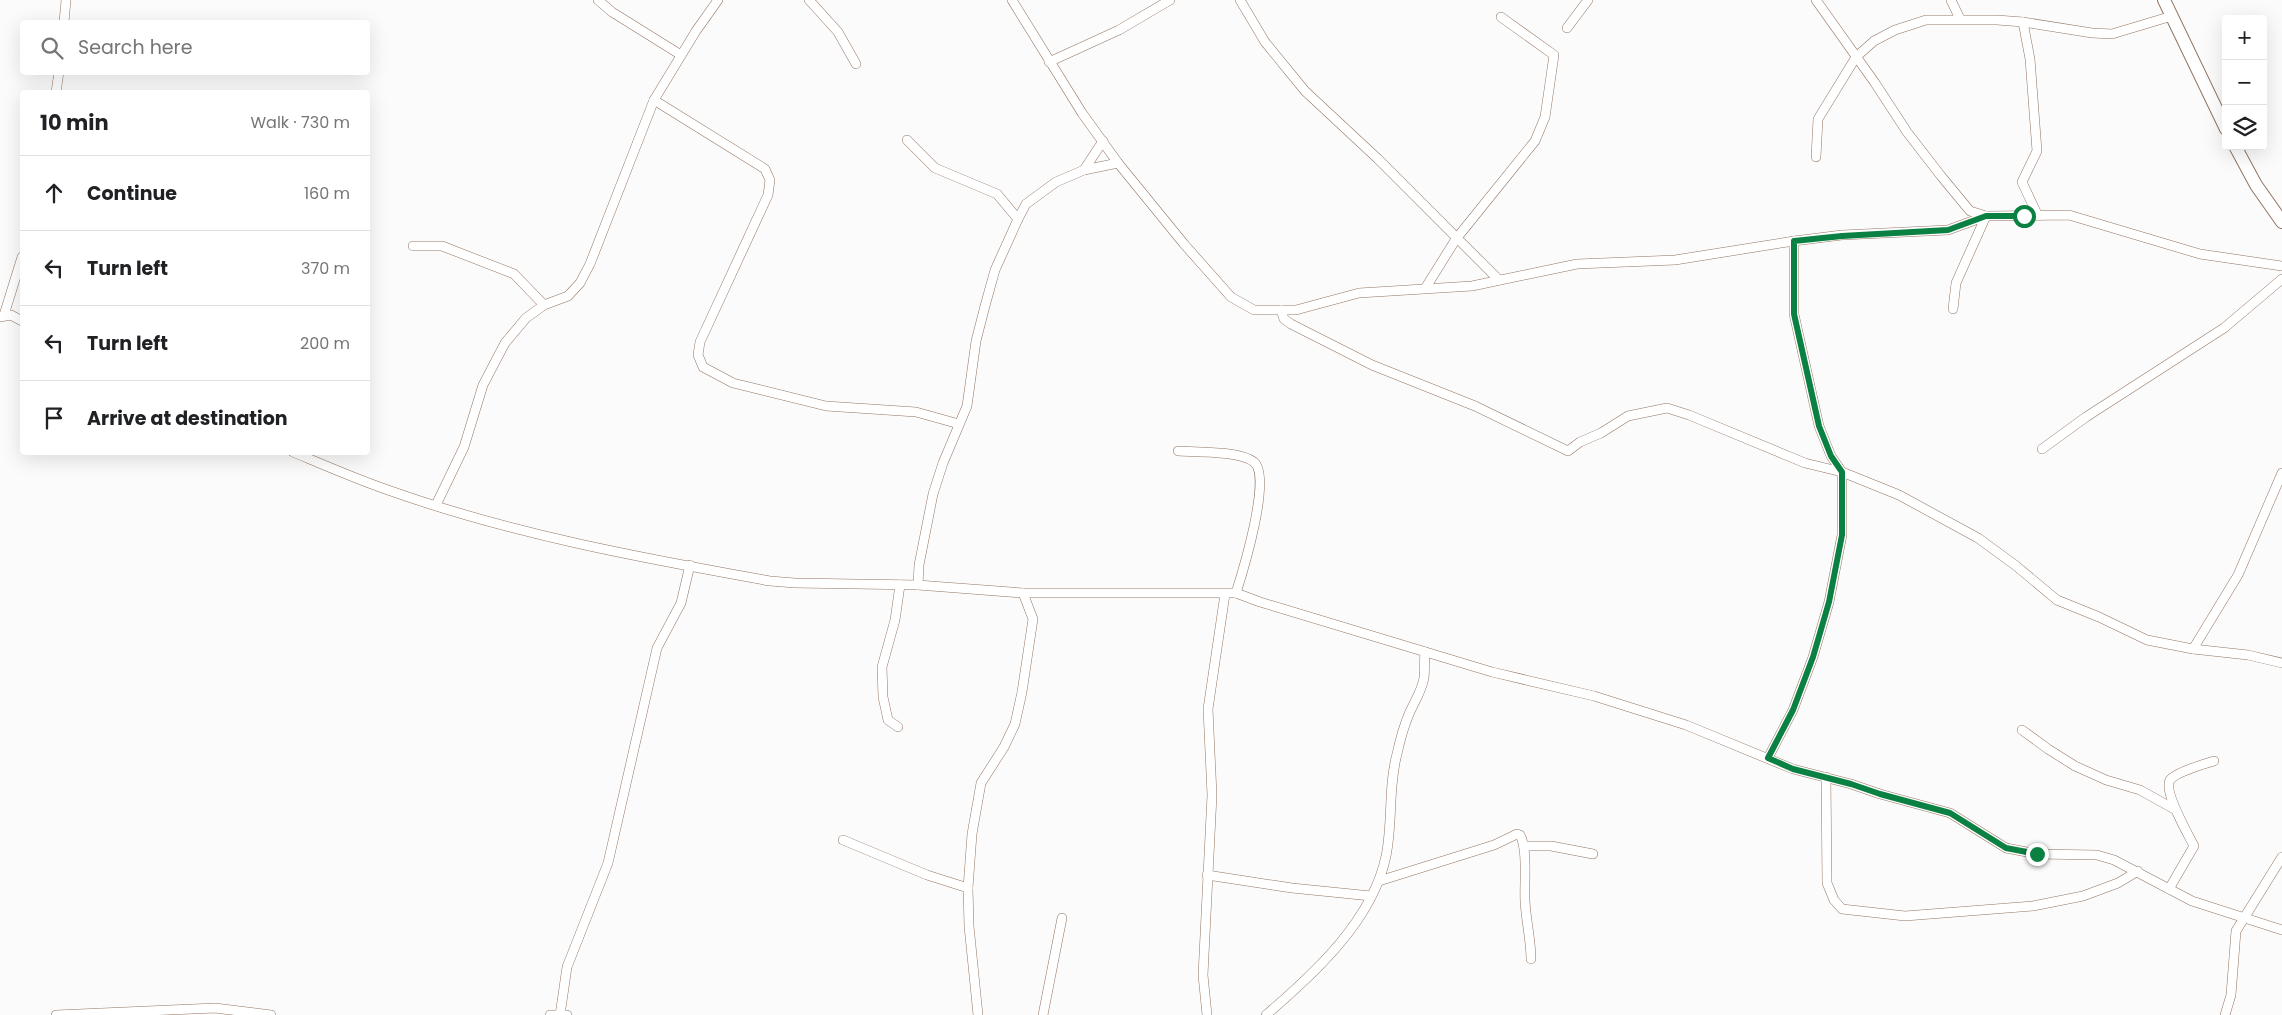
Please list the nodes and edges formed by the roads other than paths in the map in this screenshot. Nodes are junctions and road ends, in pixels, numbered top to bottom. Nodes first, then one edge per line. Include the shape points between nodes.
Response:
1 (66, 0) edge
2 (598, 0) edge
3 (718, 0) edge
4 (809, 0) edge
5 (1012, 0) edge
6 (1170, 0) edge
7 (1240, 0) edge
8 (1588, 0) edge
9 (1816, 0) edge
10 (1951, 0) edge
11 (2164, 0) edge
12 (2172, 16) junction
13 (1501, 17) dead end
14 (1960, 19) junction
15 (64, 20) edge
16 (2023, 22) junction
17 (1567, 28) dead end
18 (681, 55) junction
19 (1856, 57) junction
20 (1049, 62) junction
21 (856, 64) dead end
22 (58, 75) edge
23 (56, 90) edge
24 (654, 100) junction
25 (2222, 121) edge
26 (907, 140) dead end
27 (1103, 141) junction
28 (2237, 150) edge
29 (1816, 157) dead end
30 (1118, 164) junction
31 (1084, 170) junction
32 (2037, 214) junction
33 (1986, 216) junction
34 (1018, 219) junction
35 (2282, 222) edge
36 (1456, 239) junction
37 (1794, 241) junction
38 (413, 246) dead end
39 (20, 263) edge
40 (2282, 266) edge
41 (2282, 279) edge
42 (1499, 280) junction
43 (1426, 287) junction
44 (544, 304) junction
45 (1953, 309) dead end
46 (1281, 310) junction
47 (2, 316) edge
48 (20, 321) edge
49 (959, 424) junction
50 (2042, 449) dead end
51 (1178, 450) dead end
52 (300, 455) edge
53 (1842, 472) junction
54 (2282, 473) edge
55 (436, 505) junction
56 (690, 565) junction
57 (900, 585) junction
58 (918, 585) junction
59 (1023, 593) junction
60 (1236, 593) junction
61 (1225, 594) junction
62 (2193, 649) junction
63 (1424, 652) junction
64 (2282, 663) edge
65 (898, 727) dead end
66 (2022, 730) dead end
67 (1768, 758) junction
68 (2214, 761) dead end
69 (1826, 777) junction
70 (2176, 810) junction
71 (843, 840) dead end
72 (1524, 846) junction
73 (1593, 854) dead end
74 (2282, 857) edge
75 (2138, 871) junction
76 (1207, 875) junction
77 (1379, 880) junction
78 (968, 888) junction
79 (2169, 889) junction
80 (1371, 896) junction
81 (2244, 917) junction
82 (1062, 918) dead end
83 (2282, 930) edge
84 (1530, 960) dead end
85 (213, 1011) edge
86 (56, 1015) edge
87 (271, 1015) edge
88 (550, 1015) edge
89 (560, 1015) edge
90 (566, 1015) edge
91 (978, 1015) edge
92 (1043, 1015) edge
93 (1207, 1015) edge
94 (1266, 1015) edge
95 (2225, 1015) edge

1 - 15 street
2 - 18 street
3 - 18 street
4 - 21 street via 838,32
5 - 20 street
6 - 20 street via 1119,30
7 - 36 street via 1265,42 1305,91 1378,159
8 - 17 street
9 - 19 street
10 - 14 street
11 - 12 street
12 - 16 street via 2112,34 2092,34
12 - 25 street
13 - 36 street via 1554,55 1545,118 1535,142
14 - 16 street
14 - 19 street via 1926,20 1895,30 1874,41
16 - 32 street via 2030,59 2037,151 2022,182
18 - 24 street
19 - 29 street via 1818,119
19 - 33 street via 1941,176 1970,211
20 - 27 street
22 - 23 street
24 - 44 street via 580,283 568,296
24 - 49 street via 765,169 770,180 768,195 700,342 698,355 703,367 742,386 826,406 916,412
26 - 34 street via 935,168 997,194
27 - 30 street
27 - 31 street
28 - 35 street via 2256,185
30 - 31 street
30 - 46 street via 1231,297 1254,310
31 - 34 street via 1056,182 1026,204
32 - 33 street
32 - 40 street via 2069,215 2200,254
33 - 37 street via 1948,230
33 - 45 street via 1956,284
34 - 49 street via 993,279 976,341 967,406
36 - 42 street
36 - 43 street
37 - 42 street via 1675,260 1578,264
37 - 53 street via 1794,314 1819,426 1831,456
38 - 44 street via 442,246 514,274
39 - 47 street
41 - 50 street via 2224,328 2086,416
42 - 43 street via 1472,286
43 - 46 street via 1359,293 1296,310
44 - 55 street via 515,329 495,362 483,385 464,446
46 - 53 street via 1284,319 1291,324 1372,365 1475,406 1568,451 1628,416 1667,408 1805,463
47 - 48 street
49 - 58 street via 933,494
51 - 60 street via 1239,456 1256,463 1258,497 1251,546
52 - 55 street via 388,490
53 - 62 street via 1899,496 1978,538 2057,600 2147,640
53 - 67 street via 1842,535 1829,602 1793,710
54 - 62 street via 2238,575
55 - 56 street via 547,536
56 - 57 street via 795,583
56 - 89 street via 681,603 657,648 608,863 567,967
57 - 58 street
57 - 65 street via 896,620 882,667 888,720
58 - 59 street
59 - 61 street
59 - 78 street via 1033,618 1022,692 1015,724 981,783 972,834
60 - 61 street
60 - 63 street
61 - 76 street via 1208,709 1212,795
62 - 64 street via 2248,655
63 - 67 street via 1594,696 1686,725
63 - 77 street via 1424,679 1406,720 1396,754 1386,856
66 - 70 street via 2075,766 2140,790
67 - 69 street via 1793,769
68 - 70 street via 2170,780 2168,787
69 - 75 street via 1950,813 2006,848 2037,854 2097,855
69 - 75 street via 1827,883 1842,909 1905,916 2033,906 2083,896 2118,883
70 - 79 street via 2194,846
71 - 78 street via 927,875
72 - 73 street via 1551,846
72 - 77 street via 1517,834 1494,845
72 - 84 street
74 - 81 street
75 - 79 street
76 - 80 street
76 - 93 street via 1202,975
77 - 80 street
78 - 91 street
79 - 81 street via 2192,901
80 - 94 street via 1338,946 1299,987
81 - 83 street
81 - 95 street via 2236,931 2231,995
82 - 92 street
85 - 86 street
85 - 87 street
88 - 89 street
89 - 90 street

